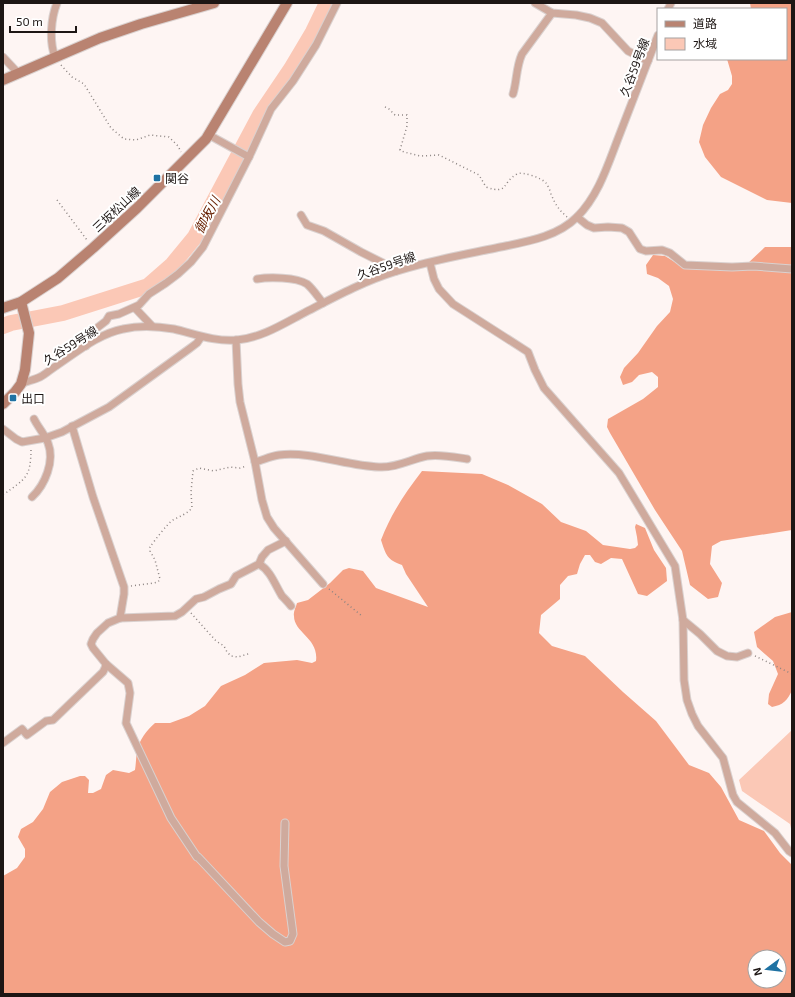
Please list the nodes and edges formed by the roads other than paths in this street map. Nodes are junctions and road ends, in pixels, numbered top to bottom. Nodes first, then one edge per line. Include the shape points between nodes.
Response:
1 (57, 3) edge
2 (214, 3) edge
3 (287, 3) edge
4 (337, 3) edge
5 (535, 3) edge
6 (552, 13) junction
7 (657, 38) edge
8 (3, 57) edge
9 (56, 57) junction
10 (648, 61) junction
11 (18, 73) junction
12 (3, 80) edge
13 (513, 94) dead end
14 (209, 135) junction
15 (248, 156) junction
16 (301, 215) dead end
17 (574, 219) junction
18 (430, 263) junction
19 (792, 269) edge
20 (396, 271) junction
21 (257, 278) dead end
22 (323, 303) junction
23 (22, 304) junction
24 (3, 308) edge
25 (135, 308) junction
26 (152, 326) junction
27 (202, 336) junction
28 (236, 340) junction
29 (86, 346) junction
30 (21, 384) junction
31 (3, 404) edge
32 (34, 420) dead end
33 (72, 426) junction
34 (3, 429) edge
35 (46, 438) junction
36 (467, 459) dead end
37 (255, 462) junction
38 (32, 497) dead end
39 (286, 541) junction
40 (259, 564) junction
41 (322, 584) road end
42 (291, 606) dead end
43 (120, 618) junction
44 (683, 620) junction
45 (748, 653) road end
46 (106, 664) junction
47 (3, 743) edge
48 (285, 823) dead end
49 (792, 853) edge

1 - 9 street via 52,28 52,48
2 - 9 main road via 100,38
3 - 14 main road, 三坂松山線
4 - 15 street via 316,45 271,109
5 - 6 street
6 - 10 street via 576,15 602,23 628,51
6 - 13 street via 522,54
7 - 10 street, 久谷59号線
8 - 11 street
9 - 11 main road
10 - 17 street, 久谷59号線 via 600,185 588,204
11 - 12 main road
14 - 15 street
14 - 23 main road, 三坂松山線 via 93,248
15 - 25 street via 203,247 178,274 149,294
16 - 20 street via 307,225 324,231
17 - 18 street, 久谷59号線 via 558,230 538,238
17 - 19 street via 594,228 622,228 628,232 640,250 662,250 685,265
18 - 20 street, 久谷59号線
18 - 44 street via 439,289 453,304 528,352 544,388 619,473 674,566
20 - 22 street, 久谷59号線 via 370,280
21 - 22 street via 291,279 302,282 307,284
22 - 28 street, 久谷59号線 via 261,334
23 - 24 main road, 三坂松山線
23 - 30 main road via 29,333
25 - 26 street
25 - 29 street via 109,316 94,331
26 - 27 street, 久谷59号線
26 - 29 street, 久谷59号線 via 121,329
27 - 28 street, 久谷59号線
27 - 33 street via 193,346 109,407
28 - 37 street via 240,402
29 - 30 street, 久谷59号線 via 40,376
30 - 31 main road
32 - 35 street
33 - 35 street
33 - 43 street via 124,588
34 - 35 street via 22,442
35 - 38 street via 49,448 47,474 44,484
36 - 37 street via 427,456 390,467 364,466 334,459 294,455 279,455
37 - 39 street via 267,517
39 - 40 street via 268,550
39 - 41 street
40 - 42 street via 269,573
40 - 43 street via 236,576 230,584 196,599 175,616
43 - 46 street via 108,623 97,633 91,644
44 - 45 street via 717,651 737,657
44 - 49 street via 684,680 692,714 698,726 723,758 737,802 775,833
46 - 47 street via 103,672 53,720 46,721 28,735 22,729
46 - 48 street via 128,683 130,693 126,723 171,818 197,857 259,922 285,942 290,941 293,934 284,866

